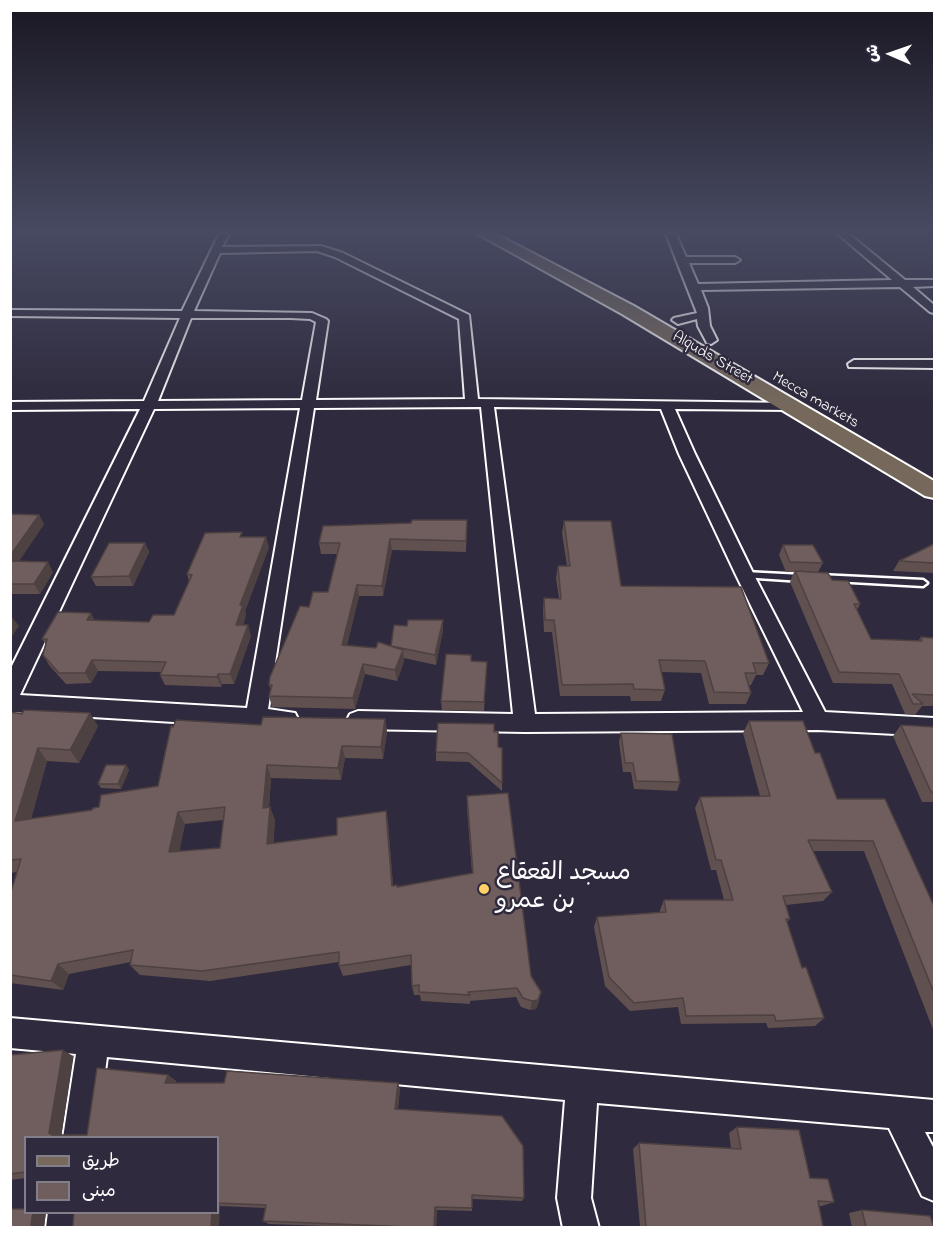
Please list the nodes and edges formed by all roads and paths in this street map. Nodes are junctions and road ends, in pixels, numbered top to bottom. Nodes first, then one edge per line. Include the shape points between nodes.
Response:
1 (197, 292) edge
2 (414, 292) edge
3 (594, 292) edge
4 (620, 292) edge
5 (695, 292) edge
6 (912, 292) edge
7 (934, 310) edge
8 (10, 314) edge
9 (187, 314) junction
10 (702, 315) junction
11 (678, 320) junction
12 (711, 340) junction
13 (854, 364) dead end
14 (934, 364) edge
15 (308, 404) junction
16 (480, 404) junction
17 (149, 405) junction
18 (667, 405) junction
19 (10, 406) edge
20 (792, 406) junction
21 (934, 470) edge
22 (934, 491) edge
23 (745, 576) junction
24 (923, 583) dead end
25 (10, 693) edge
26 (10, 703) edge
27 (256, 718) junction
28 (302, 719) edge
29 (338, 719) edge
30 (818, 721) junction
31 (525, 723) junction
32 (934, 727) edge
33 (10, 1033) edge
34 (94, 1040) junction
35 (582, 1086) junction
36 (899, 1114) junction
37 (934, 1116) edge
38 (79, 1136) edge
39 (934, 1184) edge
40 (581, 1227) edge

1 - 9 street
2 - 16 street via 465,317
3 - 20 main road, Alquds Street
4 - 11 main road, Mecca markets
5 - 10 street
6 - 7 street
8 - 9 street
9 - 15 street via 302,316 322,321
9 - 17 street
10 - 11 street
10 - 12 street
11 - 12 main road, Mecca markets
12 - 21 main road, Mecca markets
13 - 14 street
15 - 16 street
15 - 17 street
15 - 27 street
16 - 18 street
16 - 31 street
17 - 19 street
17 - 25 street
18 - 20 street
18 - 23 street
20 - 22 main road, Alquds Street
23 - 24 lane
23 - 30 street
26 - 27 street
27 - 28 street
29 - 31 street
30 - 31 street
30 - 32 street
33 - 34 street
34 - 35 street
34 - 38 street
35 - 36 street
35 - 40 street via 574,1198
36 - 37 street
36 - 39 street

